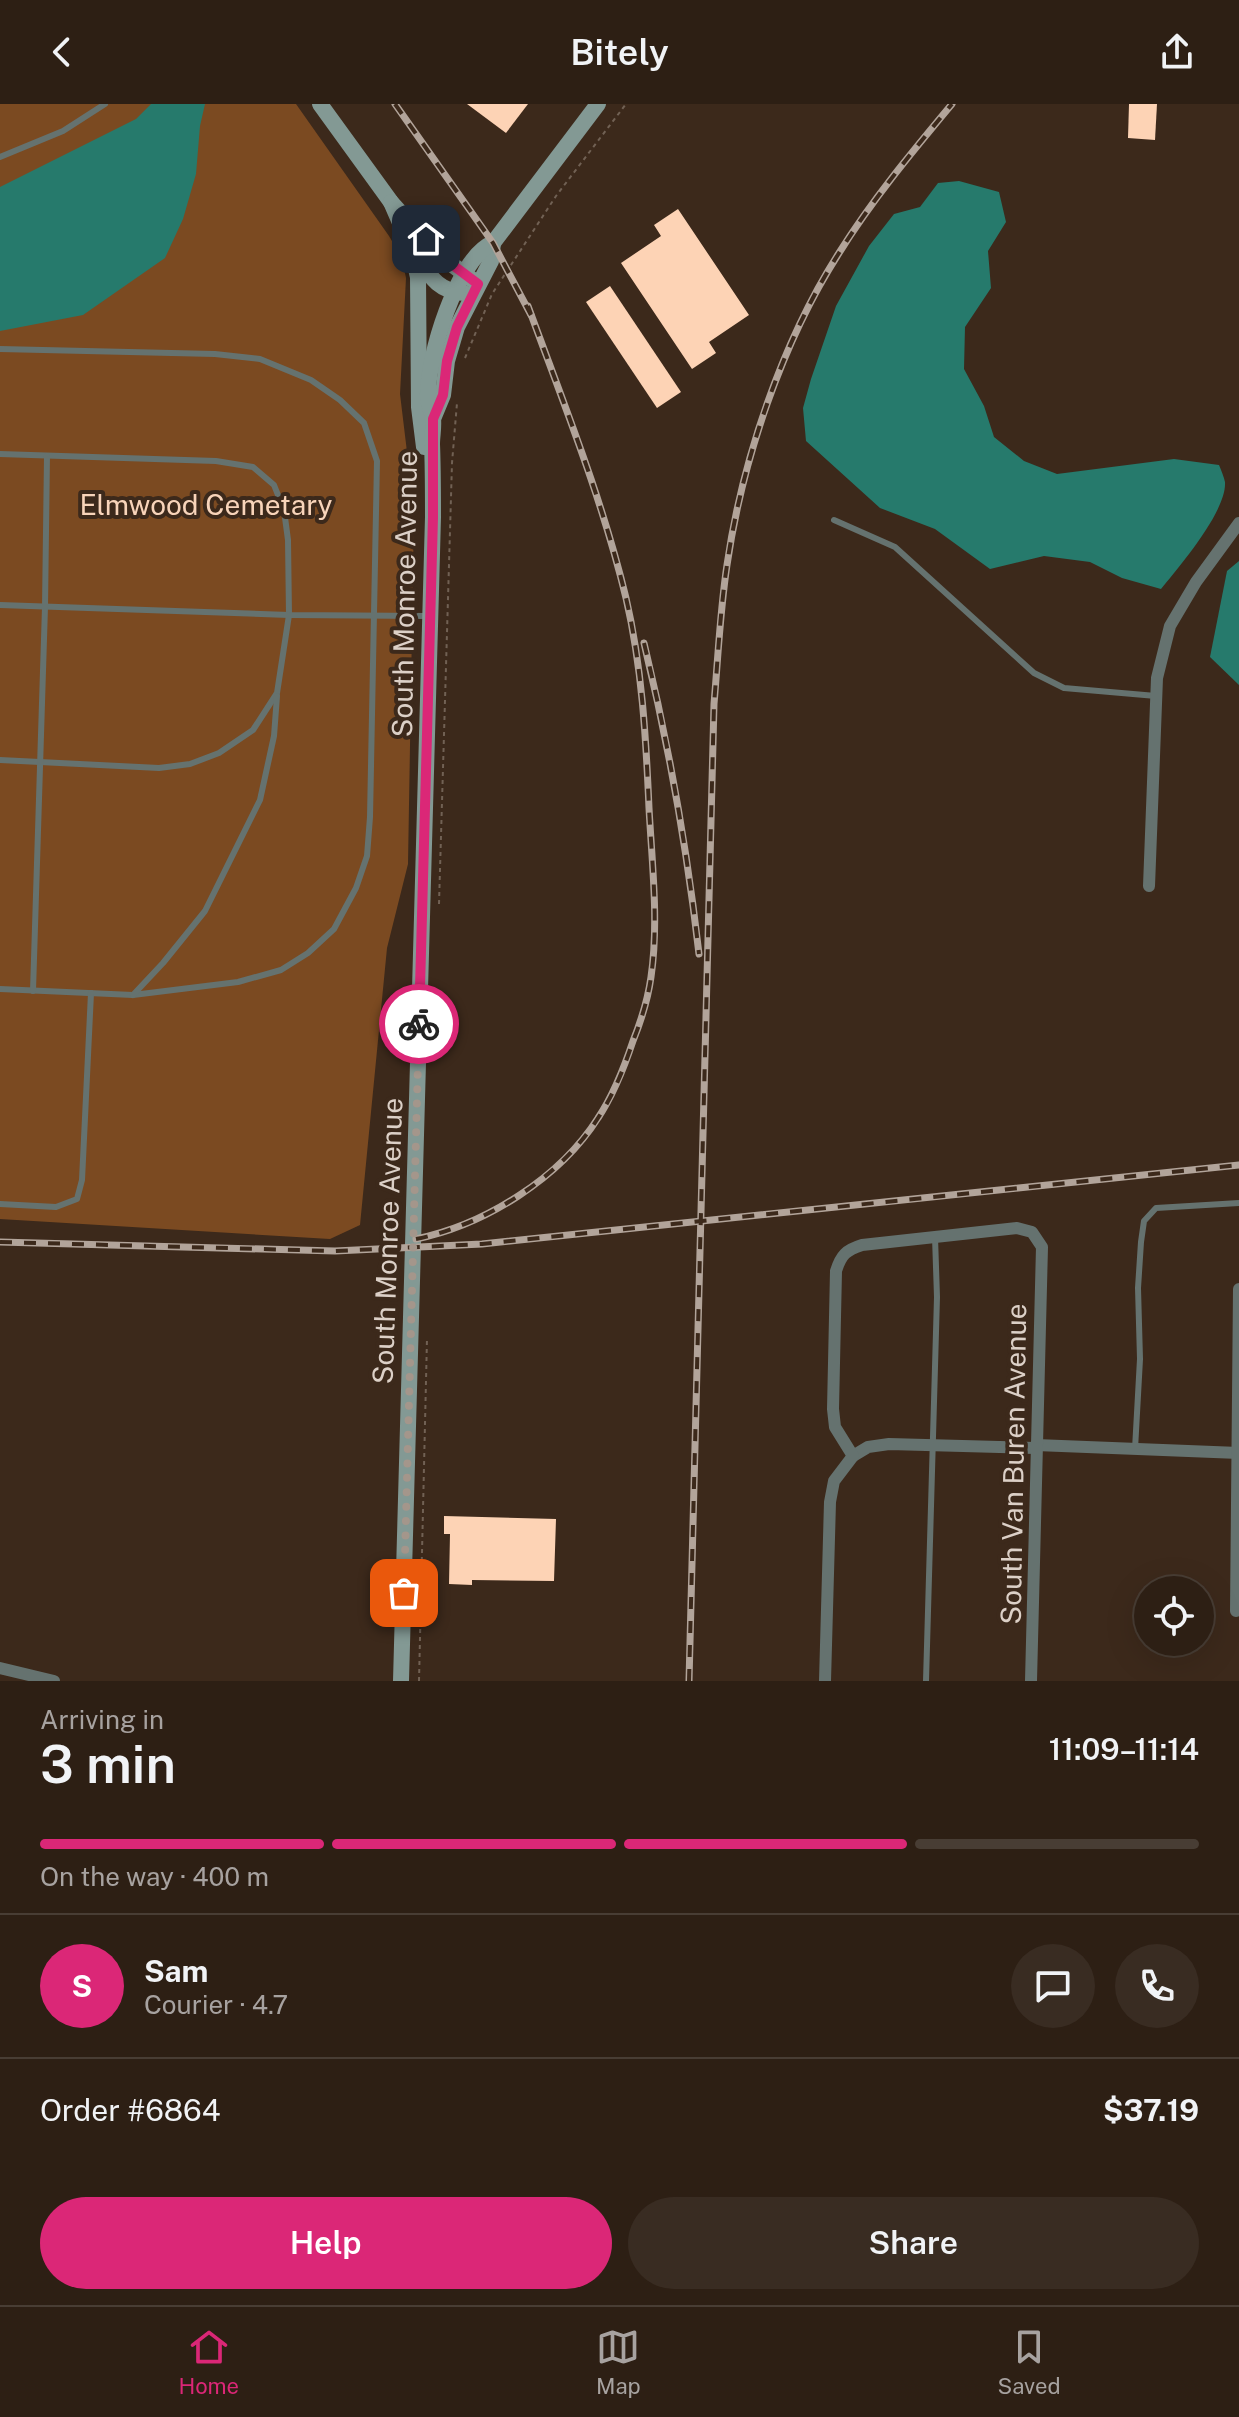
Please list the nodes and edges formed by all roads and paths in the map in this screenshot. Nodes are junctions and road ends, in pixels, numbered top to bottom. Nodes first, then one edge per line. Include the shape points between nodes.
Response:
1 (105, 104) edge
2 (320, 104) edge
3 (598, 104) edge
4 (626, 104) edge
5 (0, 157) edge
6 (391, 202) junction
7 (493, 243) junction
8 (411, 248) junction
9 (464, 273) junction
10 (475, 289) junction
11 (455, 293) junction
12 (0, 349) edge
13 (464, 359) dead end
14 (457, 402) dead end
15 (433, 419) junction
16 (0, 454) edge
17 (47, 456) junction
18 (433, 517) junction
19 (834, 520) dead end
20 (1239, 523) edge
21 (0, 605) edge
22 (45, 607) junction
23 (289, 615) junction
24 (374, 615) junction
25 (430, 616) junction
26 (277, 693) junction
27 (1157, 696) junction
28 (0, 760) edge
29 (40, 763) junction
30 (1149, 886) dead end
31 (438, 909) dead end
32 (0, 989) edge
33 (33, 991) junction
34 (91, 993) junction
35 (133, 995) junction
36 (1239, 1203) edge
37 (0, 1204) edge
38 (935, 1237) junction
39 (1239, 1289) edge
40 (427, 1334) dead end
41 (932, 1445) junction
42 (1036, 1446) junction
43 (1135, 1449) junction
44 (1237, 1453) edge
45 (853, 1456) junction
46 (1236, 1611) dead end
47 (0, 1668) edge
48 (54, 1681) edge
49 (401, 1681) edge
50 (419, 1681) edge
51 (825, 1681) edge
52 (926, 1681) edge
53 (1031, 1681) edge

1 - 5 lane via 63,131
2 - 6 main road
3 - 7 main road, South Monroe Avenue
4 - 13 path via 556,196 492,294
6 - 8 main road
6 - 9 main road via 438,254
7 - 9 main road, South Monroe Avenue
7 - 10 main road, South Monroe Avenue via 491,261
8 - 11 main road via 439,287
8 - 18 main road via 418,277 419,407
9 - 10 main road
9 - 11 main road, South Monroe Avenue
10 - 11 main road
10 - 15 main road, South Monroe Avenue via 457,327
11 - 15 main road, South Monroe Avenue via 435,348 428,397
12 - 24 lane via 260,359 311,380 340,400 364,423 377,461
14 - 31 path
15 - 18 main road, South Monroe Avenue
16 - 17 lane
17 - 22 lane
17 - 23 lane via 216,461 253,467 274,485 284,510
18 - 25 main road, South Monroe Avenue
19 - 27 lane via 895,547 1034,673 1064,688
20 - 27 street via 1170,626
21 - 22 lane
22 - 23 lane
22 - 29 lane
23 - 24 lane
23 - 26 lane
24 - 25 lane
24 - 35 lane via 367,856 334,929 281,970 238,982
25 - 49 main road, South Monroe Avenue
26 - 29 lane via 253,730 219,753 190,764 159,768
26 - 35 lane via 260,800 205,911
27 - 30 street
28 - 29 lane
29 - 33 lane
32 - 33 lane
33 - 34 lane
34 - 35 lane
34 - 37 lane via 77,1199 56,1207
36 - 43 lane via 1156,1208 1144,1221
38 - 41 lane
38 - 42 street, South Van Buren Avenue via 1017,1228 1032,1232 1042,1247
38 - 45 street via 862,1245 841,1256 836,1271 833,1409 835,1427
39 - 44 street
40 - 50 path
41 - 42 street
41 - 45 street via 889,1444
41 - 52 lane
42 - 43 street
42 - 53 street, South Van Buren Avenue
43 - 44 street
44 - 46 street
45 - 51 street via 834,1481 830,1502
47 - 48 street

